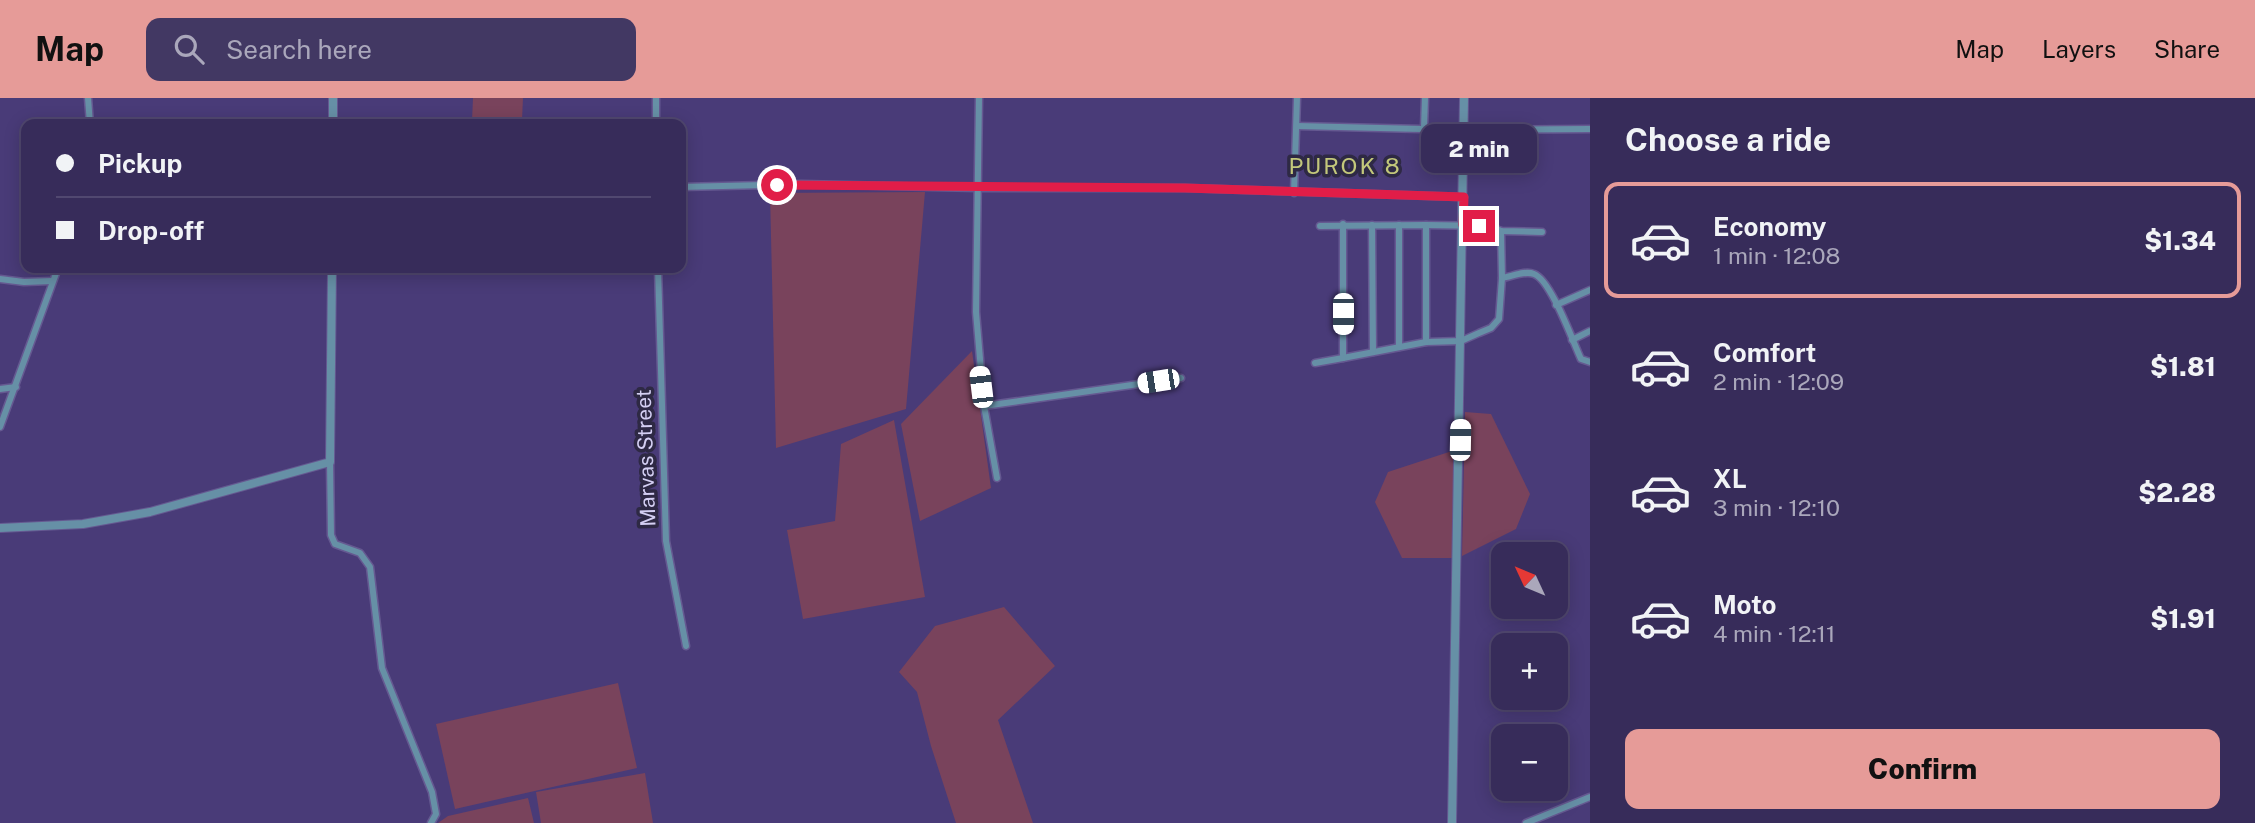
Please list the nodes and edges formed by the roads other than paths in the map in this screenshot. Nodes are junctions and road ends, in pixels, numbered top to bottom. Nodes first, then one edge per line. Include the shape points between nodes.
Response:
1 (88, 98) edge
2 (333, 98) edge
3 (656, 98) edge
4 (979, 98) edge
5 (1297, 98) edge
6 (1425, 98) edge
7 (1464, 98) edge
8 (90, 119) edge
9 (333, 119) edge
10 (656, 119) edge
11 (1297, 126) junction
12 (1424, 128) junction
13 (1590, 129) edge
14 (1463, 130) junction
15 (686, 187) edge
16 (978, 188) junction
17 (1294, 193) junction
18 (1464, 197) junction
19 (1343, 224) junction
20 (1372, 225) junction
21 (1399, 225) junction
22 (1426, 225) junction
23 (1463, 225) junction
24 (1320, 226) dead end
25 (1501, 231) junction
26 (1542, 232) dead end
27 (56, 273) edge
28 (332, 273) edge
29 (658, 273) edge
30 (1502, 278) junction
31 (0, 279) edge
32 (52, 281) junction
33 (1590, 290) edge
34 (1556, 305) junction
35 (1590, 331) edge
36 (1572, 340) junction
37 (1461, 341) junction
38 (1426, 342) junction
39 (1399, 347) junction
40 (1373, 352) junction
41 (1343, 358) junction
42 (1590, 362) edge
43 (1315, 363) dead end
44 (1181, 378) dead end
45 (16, 387) junction
46 (0, 389) edge
47 (984, 406) junction
48 (0, 427) edge
49 (330, 462) junction
50 (997, 478) dead end
51 (0, 528) edge
52 (686, 646) dead end
53 (1590, 797) edge
54 (431, 823) edge
55 (1452, 823) edge
56 (1526, 823) edge

1 - 8 street
2 - 9 street
3 - 10 street
4 - 16 street
5 - 11 street
6 - 12 street
7 - 14 street
11 - 12 street
11 - 17 street
12 - 14 street
13 - 14 street
14 - 18 street
15 - 16 street
16 - 17 street
16 - 47 street via 976,312
17 - 18 street
18 - 23 street
19 - 20 street
19 - 24 street
19 - 41 street
20 - 21 street
20 - 40 street
21 - 22 street
21 - 39 street
22 - 23 street
22 - 38 street
23 - 25 street via 1492,226
23 - 37 street
25 - 26 street
25 - 30 street
27 - 32 street
28 - 49 street
29 - 52 street, Marvas Street via 666,541
30 - 34 street via 1533,273 1547,286
30 - 37 street via 1499,319 1491,328
31 - 32 street
32 - 45 street
33 - 34 street
34 - 36 street
35 - 36 street
36 - 42 street via 1581,359
37 - 38 street
37 - 55 street
38 - 39 street
39 - 40 street
40 - 41 street
41 - 43 street
44 - 47 street
45 - 46 street
45 - 48 street
47 - 50 street
49 - 51 street via 150,512 83,524
49 - 54 street via 331,535 335,544 360,553 370,567 382,668 432,792 436,814
53 - 56 street

